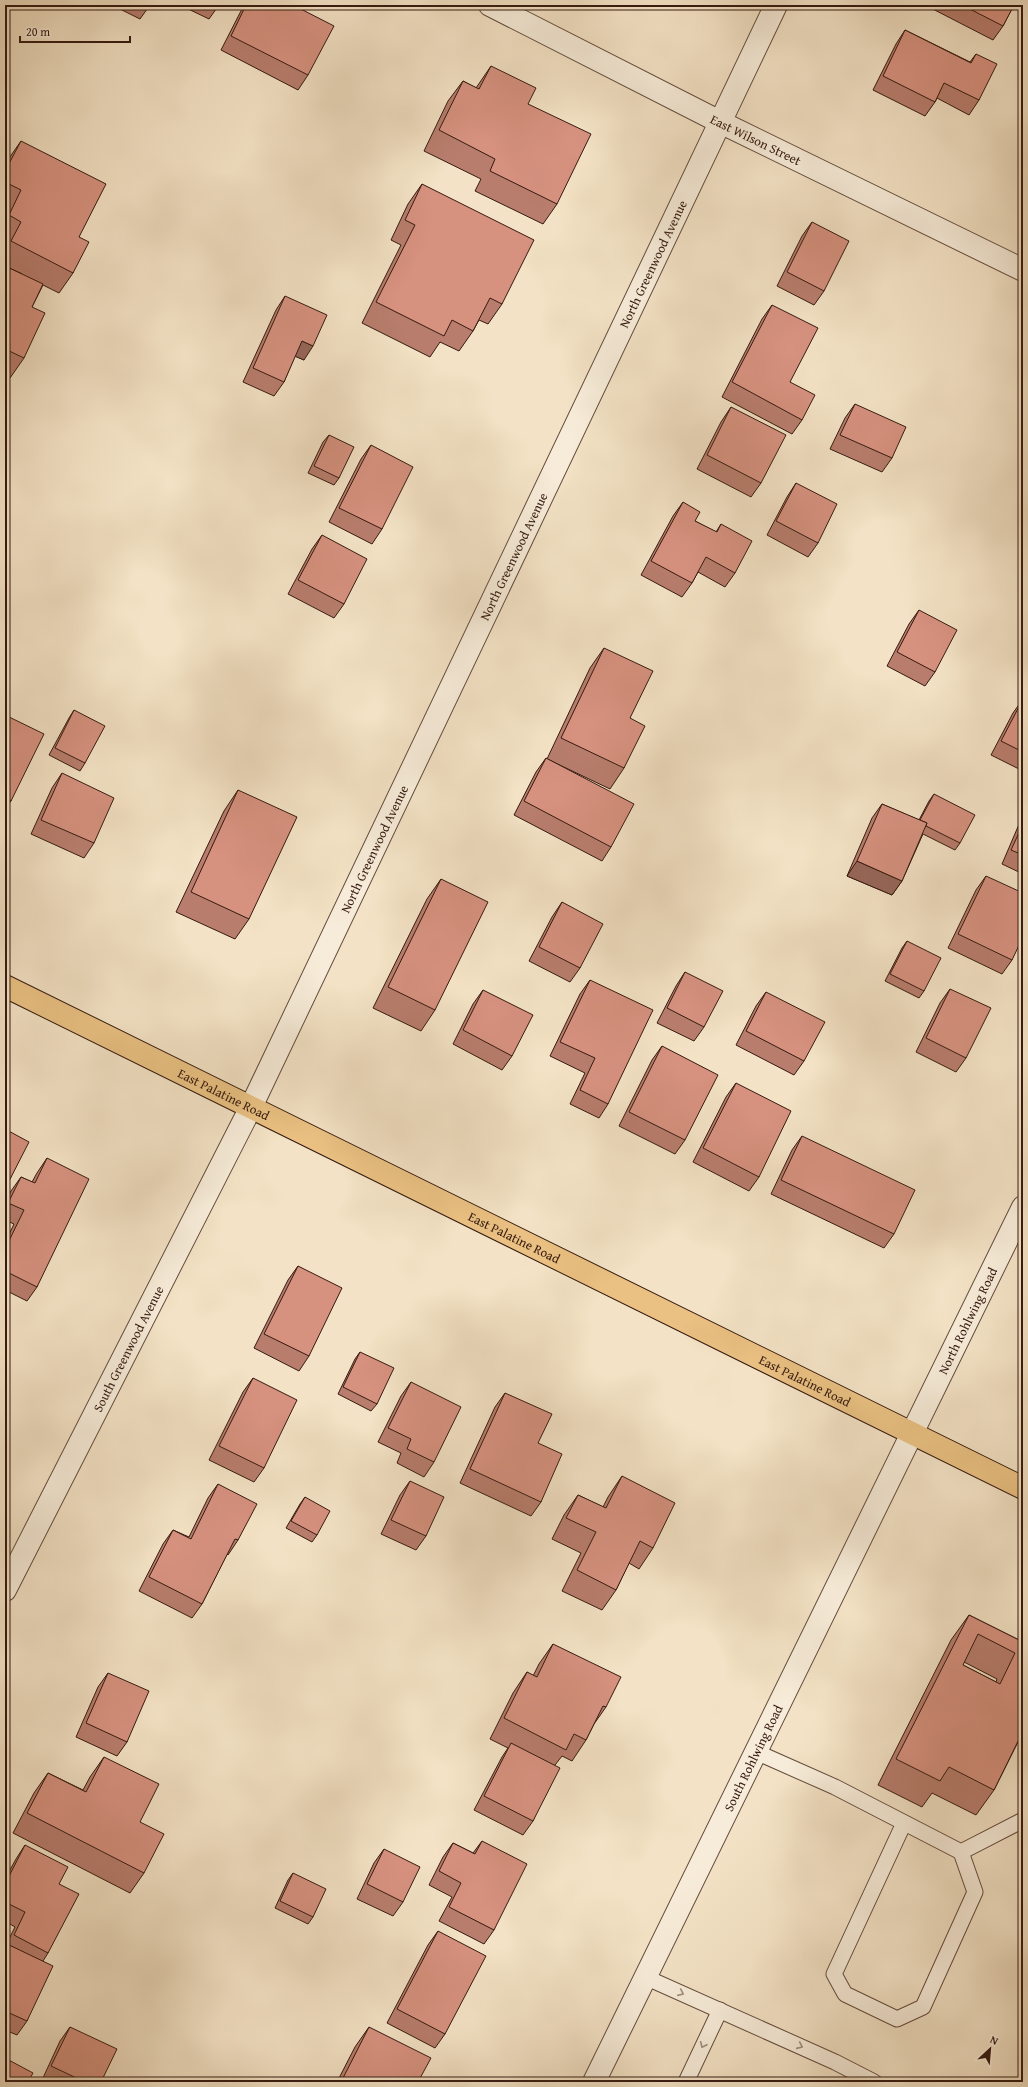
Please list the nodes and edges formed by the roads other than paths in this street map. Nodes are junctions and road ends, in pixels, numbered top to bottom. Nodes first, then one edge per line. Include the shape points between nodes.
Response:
1 (490, 5) edge
2 (776, 5) edge
3 (720, 122) junction
4 (1023, 270) edge
5 (5, 986) edge
6 (251, 1107) junction
7 (1023, 1207) edge
8 (912, 1434) junction
9 (1023, 1488) edge
10 (5, 1590) edge
11 (756, 1752) junction
12 (1023, 1820) edge
13 (904, 1823) junction
14 (960, 1852) junction
15 (646, 1977) junction
16 (720, 2010) junction
17 (594, 2082) edge
18 (686, 2082) edge
19 (874, 2082) edge

1 - 3 street, East Wilson Street
2 - 3 street, North Greenwood Avenue
3 - 4 street, East Wilson Street
3 - 6 street, North Greenwood Avenue
5 - 6 main road, East Palatine Road
6 - 8 main road, East Palatine Road
6 - 10 street, South Greenwood Avenue
7 - 8 street, North Rohlwing Road
8 - 9 main road, East Palatine Road
8 - 11 street, South Rohlwing Road
11 - 13 lane via 835,1787
11 - 15 street, South Rohlwing Road
12 - 14 lane
13 - 14 lane
13 - 14 lane via 834,1974 845,1994 897,2019 923,2007 975,1892
15 -> 16 lane
15 - 17 street, South Rohlwing Road
16 -> 18 lane
16 -> 19 lane

